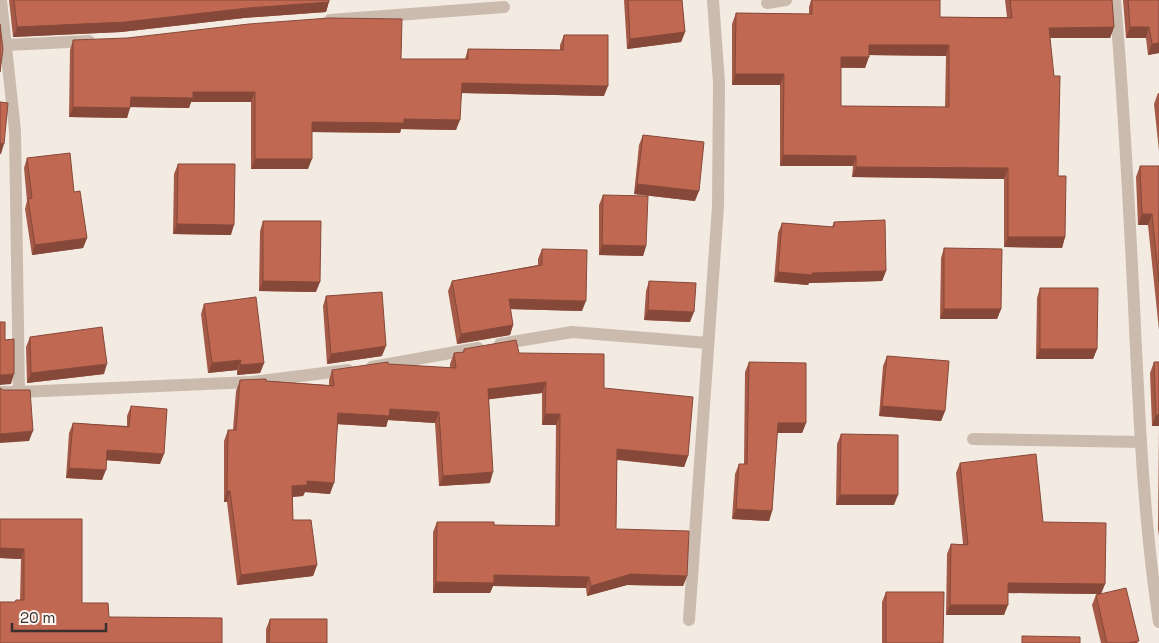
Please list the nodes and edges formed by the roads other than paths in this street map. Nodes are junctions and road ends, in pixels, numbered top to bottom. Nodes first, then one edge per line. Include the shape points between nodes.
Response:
1 (2, 0) edge
2 (713, 0) edge
3 (786, 0) edge
4 (1115, 0) edge
5 (767, 3) dead end
6 (504, 8) dead end
7 (314, 21) edge
8 (103, 41) edge
9 (6, 45) junction
10 (708, 343) junction
11 (0, 392) edge
12 (19, 392) junction
13 (973, 439) dead end
14 (1140, 442) junction
15 (689, 620) dead end
16 (1159, 622) edge

1 - 9 street
2 - 10 street via 719,83 718,206
3 - 5 street
4 - 14 street via 1124,107
6 - 7 street
8 - 9 street
9 - 12 street via 14,131
10 - 12 street via 572,332 369,368 253,382
10 - 15 street
11 - 12 street
13 - 14 street
14 - 16 street

